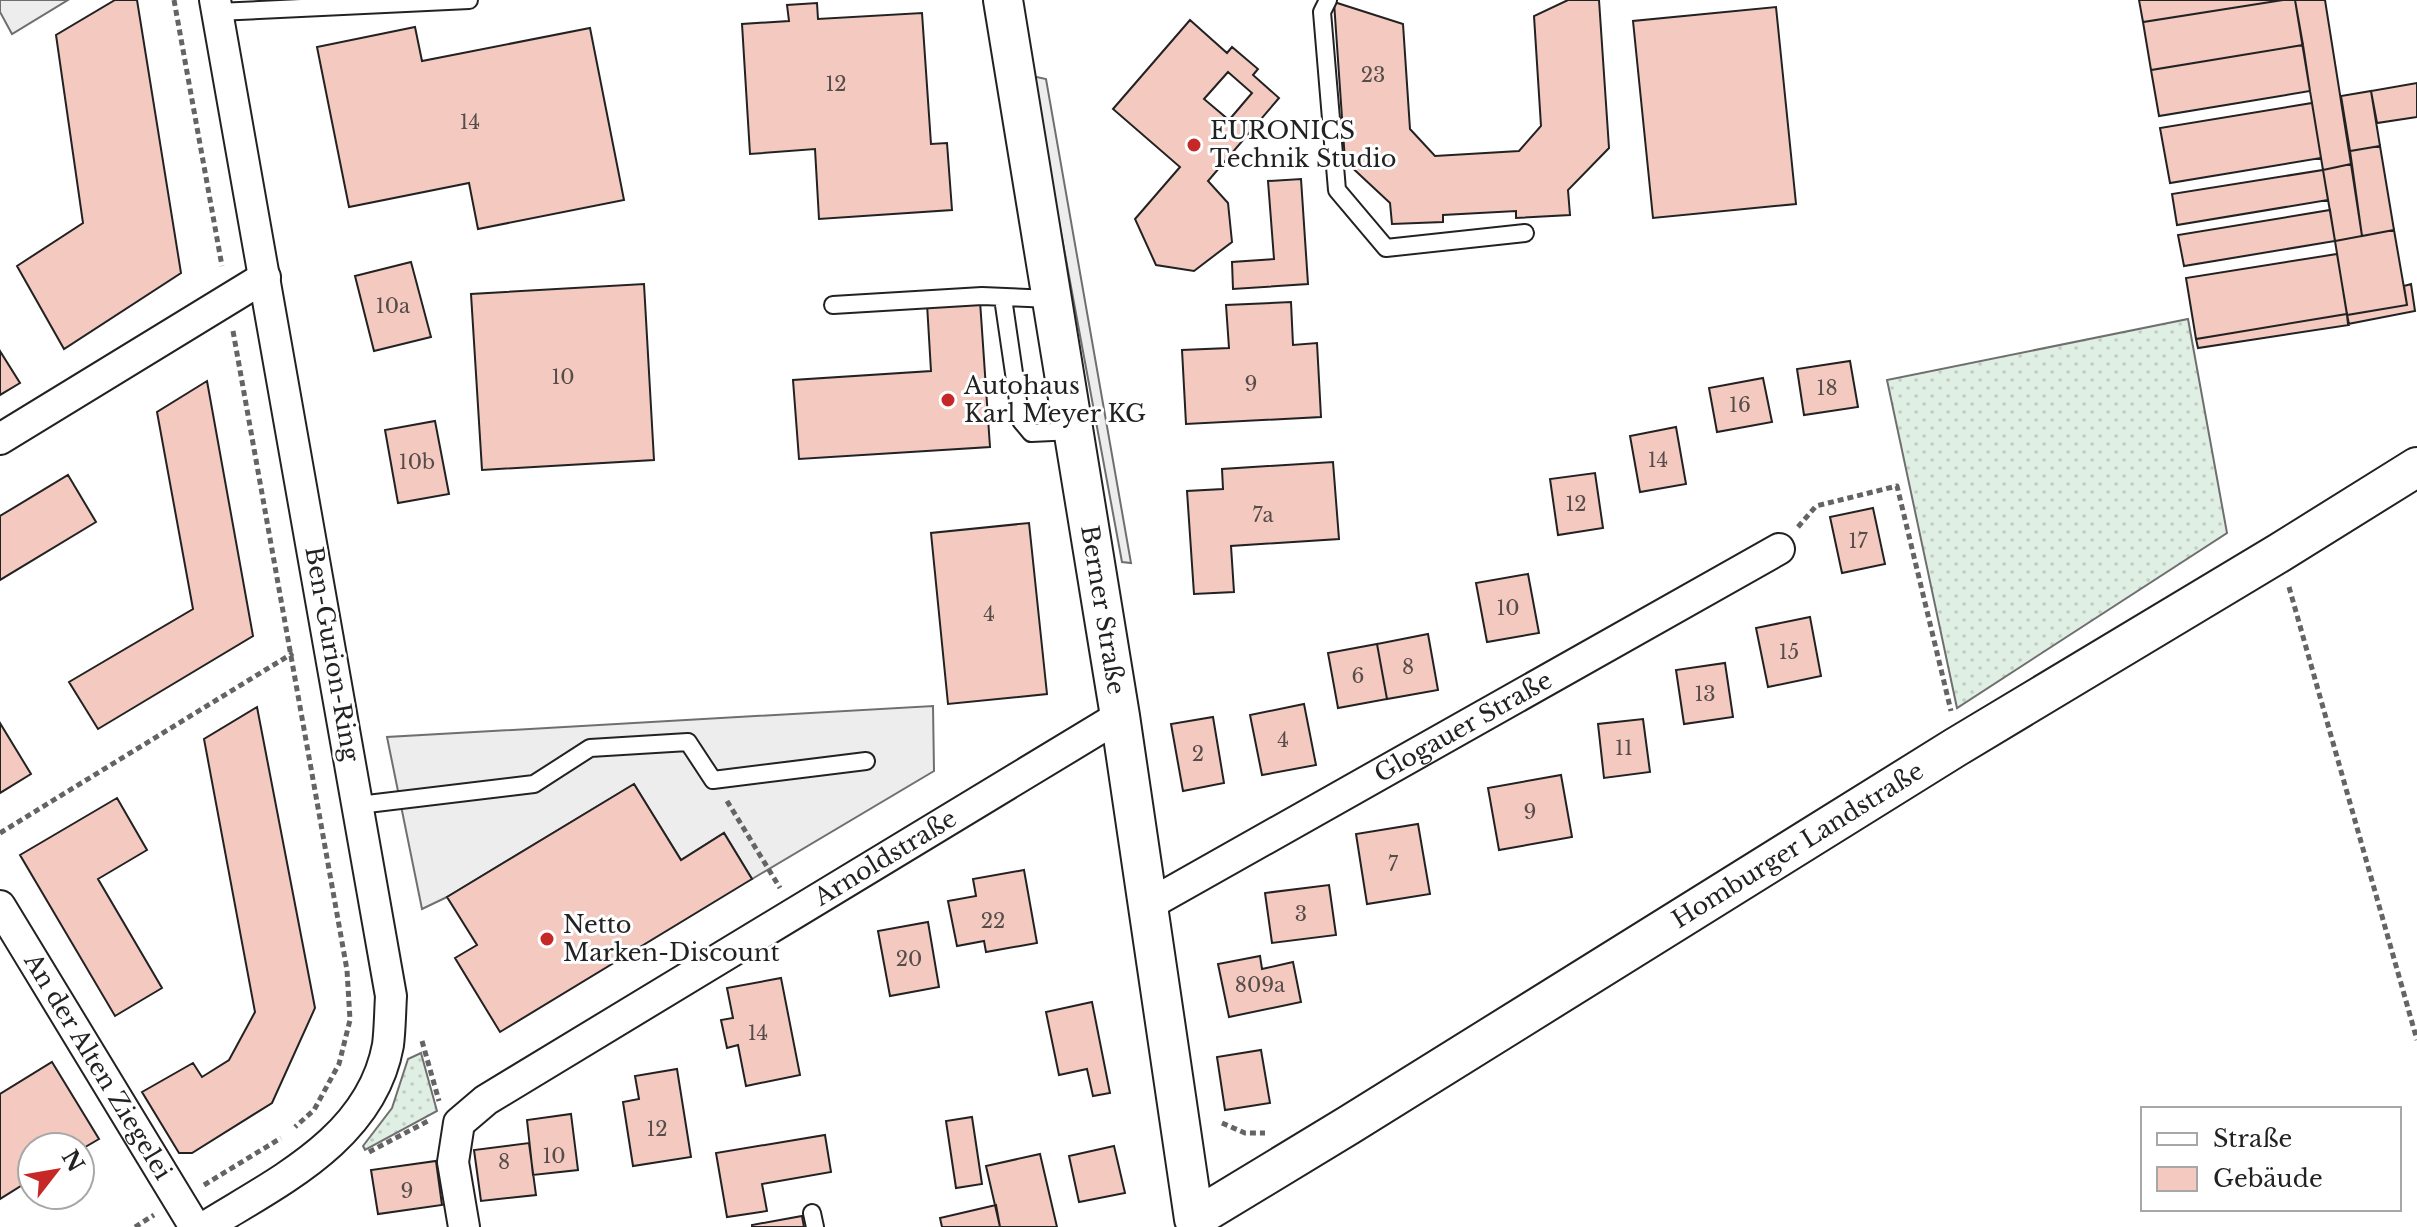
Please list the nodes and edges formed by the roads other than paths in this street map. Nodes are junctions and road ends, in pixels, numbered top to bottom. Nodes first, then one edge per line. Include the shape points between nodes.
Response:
1 (469, 0) edge
2 (1003, 0) edge
3 (1328, 0) edge
4 (216, 6) edge
5 (1525, 233) dead end
6 (265, 277) junction
7 (1003, 298) junction
8 (1052, 299) junction
9 (833, 305) dead end
10 (1074, 431) junction
11 (0, 439) edge
12 (2417, 467) edge
13 (1779, 549) road end
14 (1120, 716) junction
15 (866, 761) dead end
16 (359, 805) junction
17 (1148, 905) junction
18 (0, 906) edge
19 (1190, 1224) edge
20 (195, 1227) edge
21 (205, 1227) edge
22 (464, 1227) edge

1 - 4 lane
2 - 8 street, Berner Straße
3 - 5 lane via 1322,12 1337,190 1386,248
4 - 6 street, Ben-Gurion-Ring
6 - 11 street
6 - 16 street, Ben-Gurion-Ring
7 - 8 lane
7 - 9 lane
7 - 10 lane via 1021,421 1031,433
8 - 10 street, Berner Straße
10 - 14 street, Berner Straße
12 - 19 street, Homburger Landstraße
13 - 17 street, Glogauer Straße
14 - 17 street, Berner Straße
14 - 22 street, Arnoldstraße via 486,1100 459,1123 453,1162
15 - 16 lane via 713,780 688,742 590,748 534,784
16 - 21 street, Ben-Gurion-Ring via 391,996 388,1046 375,1085 332,1143
17 - 19 street, Berner Straße
18 - 20 street, An der Alten Ziegelei

